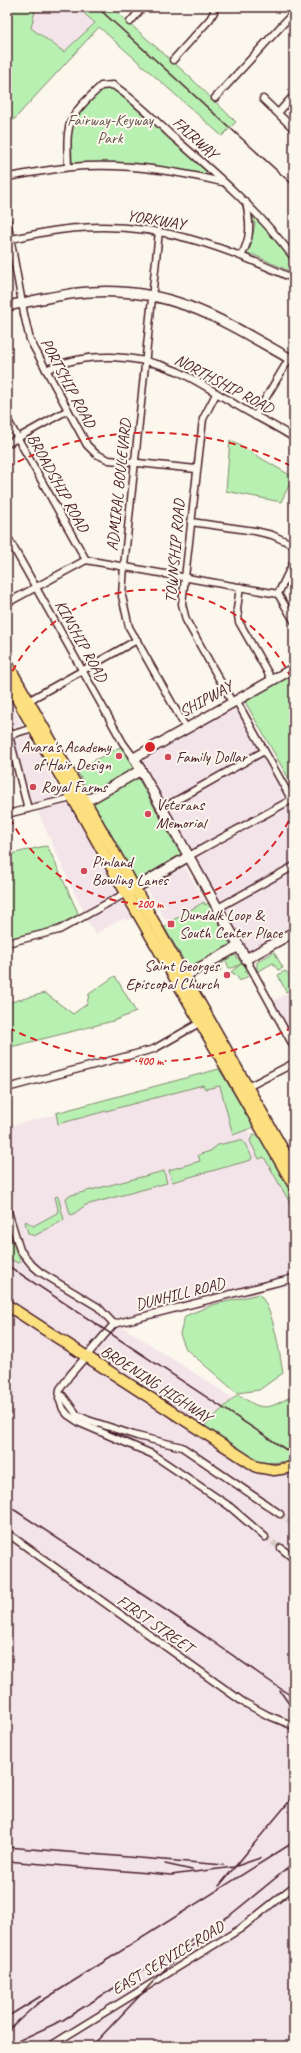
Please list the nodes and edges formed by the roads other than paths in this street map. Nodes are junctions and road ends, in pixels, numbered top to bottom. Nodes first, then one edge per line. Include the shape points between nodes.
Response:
1 (143, 7) edge
2 (214, 7) edge
3 (290, 7) edge
4 (294, 11) edge
5 (130, 22) dead end
6 (173, 60) dead end
7 (294, 95) edge
8 (215, 98) dead end
9 (263, 99) dead end
10 (278, 113) junction
11 (294, 129) edge
12 (7, 152) edge
13 (68, 168) junction
14 (8, 177) edge
15 (223, 182) junction
16 (7, 202) edge
17 (246, 202) junction
18 (7, 220) edge
19 (159, 231) junction
20 (8, 239) edge
21 (241, 256) junction
22 (294, 258) edge
23 (294, 279) edge
24 (152, 296) junction
25 (22, 303) junction
26 (7, 306) edge
27 (292, 360) edge
28 (144, 361) junction
29 (46, 370) junction
30 (216, 394) junction
31 (68, 410) junction
32 (255, 416) junction
33 (7, 419) edge
34 (18, 438) junction
35 (294, 438) edge
36 (7, 444) edge
37 (134, 463) junction
38 (196, 469) junction
39 (191, 522) junction
40 (7, 536) edge
41 (294, 545) edge
42 (86, 560) junction
43 (294, 561) edge
44 (124, 566) junction
45 (185, 577) junction
46 (240, 587) junction
47 (36, 588) junction
48 (278, 594) junction
49 (7, 603) edge
50 (294, 621) edge
51 (137, 640) junction
52 (7, 663) edge
53 (294, 668) edge
54 (82, 671) junction
55 (272, 680) junction
56 (7, 681) edge
57 (28, 701) junction
58 (234, 701) junction
59 (7, 728) edge
60 (33, 728) junction
61 (186, 728) junction
62 (8, 736) edge
63 (264, 751) junction
64 (134, 758) junction
65 (141, 770) junction
66 (72, 798) junction
67 (83, 800) junction
68 (293, 802) edge
69 (28, 808) junction
70 (163, 808) junction
71 (7, 814) edge
72 (189, 856) junction
73 (294, 866) edge
74 (130, 891) junction
75 (218, 908) junction
76 (294, 932) edge
77 (7, 943) edge
78 (239, 946) junction
79 (246, 959) junction
80 (181, 978) junction
81 (205, 1020) junction
82 (294, 1048) edge
83 (294, 1063) edge
84 (7, 1088) edge
85 (243, 1089) junction
86 (294, 1169) edge
87 (294, 1186) edge
88 (7, 1208) edge
89 (294, 1278) edge
90 (7, 1305) edge
91 (114, 1324) junction
92 (86, 1357) junction
93 (63, 1396) dead end
94 (294, 1467) edge
95 (280, 1514) tunnel mouth
96 (7, 1533) edge
97 (265, 1537) tunnel mouth
98 (281, 1548) tunnel mouth
99 (294, 1559) edge
100 (294, 1726) edge
101 (294, 1886) edge
102 (50, 2046) edge

1 - 5 street
2 - 6 street via 210,19
3 - 4 street
4 - 8 street
7 - 10 street
9 - 10 street
10 - 11 street
12 - 14 street
13 - 14 street
13 - 15 street via 148,168
13 - 15 street, FAIRWAY via 67,132 72,117 101,86 110,84 117,87
14 - 16 street
15 - 17 street, FAIRWAY
17 - 21 street via 250,233
17 - 22 street, FAIRWAY via 266,222
18 - 20 street, PORTSHIP ROAD
19 - 20 street, YORKWAY via 126,227 79,228
19 - 21 street, YORKWAY via 181,235
19 - 24 street, ADMIRAL BOULEVARD
20 - 25 street, PORTSHIP ROAD
21 - 23 street, YORKWAY
24 - 25 street via 124,292 90,292
24 - 27 street via 200,310
24 - 28 street, ADMIRAL BOULEVARD
25 - 26 street
25 - 29 street, PORTSHIP ROAD via 30,340
27 - 32 street
28 - 29 street, NORTHSHIP ROAD via 96,358 69,362
28 - 30 street, NORTHSHIP ROAD via 180,373
28 - 37 street, ADMIRAL BOULEVARD
29 - 31 street, PORTSHIP ROAD
30 - 32 street, NORTHSHIP ROAD
30 - 38 street, TOWNSHIP ROAD via 203,419
31 - 34 street
31 - 37 street, PORTSHIP ROAD via 82,438 96,454 109,460
32 - 35 street, NORTHSHIP ROAD
33 - 34 street, BROADSHIP ROAD
34 - 36 street
34 - 42 street, BROADSHIP ROAD
37 - 38 street, PORTSHIP ROAD
37 - 44 street, ADMIRAL BOULEVARD
38 - 39 street, TOWNSHIP ROAD
39 - 41 street via 262,532
39 - 45 street, TOWNSHIP ROAD
40 - 47 street, KINSHIP ROAD
42 - 44 street
42 - 47 street
43 - 48 street
44 - 45 street
44 - 51 street, ADMIRAL BOULEVARD via 124,607 129,627
45 - 46 street
45 - 58 street, TOWNSHIP ROAD via 182,604 186,620
46 - 48 street
46 - 55 street via 237,609 239,622
47 - 49 street
47 - 54 street, KINSHIP ROAD
48 - 50 street
51 - 54 street
51 - 61 street, ADMIRAL BOULEVARD
52 - 57 main road
53 - 55 street, SHIPWAY
54 - 57 street
54 - 64 street, KINSHIP ROAD
55 - 58 street, SHIPWAY
56 - 60 main road
57 - 67 main road
58 - 61 street, SHIPWAY
58 - 63 street, TOWNSHIP ROAD
59 - 62 street
60 - 62 street
60 - 66 main road
61 - 64 street, SHIPWAY
62 - 69 street
63 - 68 street, TOWNSHIP ROAD
63 - 70 street
64 - 65 street
65 - 67 street via 92,798
65 - 70 street
66 - 67 street
66 - 69 street
66 - 74 main road
67 - 74 main road
68 - 72 street
69 - 71 street
70 - 72 street
72 - 74 street
72 - 75 street
73 - 75 street
74 - 77 street via 59,930
74 - 80 main road
75 - 78 street
76 - 79 street
78 - 79 street
78 - 80 street
79 - 82 street
80 - 81 main road
81 - 84 street via 154,1049
81 - 85 main road
83 - 85 street
85 - 86 main road
85 - 87 main road
88 - 91 street via 20,1250 32,1265 98,1307
89 - 91 street, DUNHILL ROAD
90 - 92 main road, BROENING HIGHWAY
91 - 92 street
92 - 94 main road, BROENING HIGHWAY via 257,1467 274,1470
92 - 97 street via 60,1388 59,1398 68,1415 80,1423 152,1454 229,1506
93 - 95 street via 77,1415 88,1420 182,1447
96 - 100 street, FIRST STREET via 243,1702
98 - 99 street
101 - 102 street, EAST SERVICE ROAD via 240,1929

